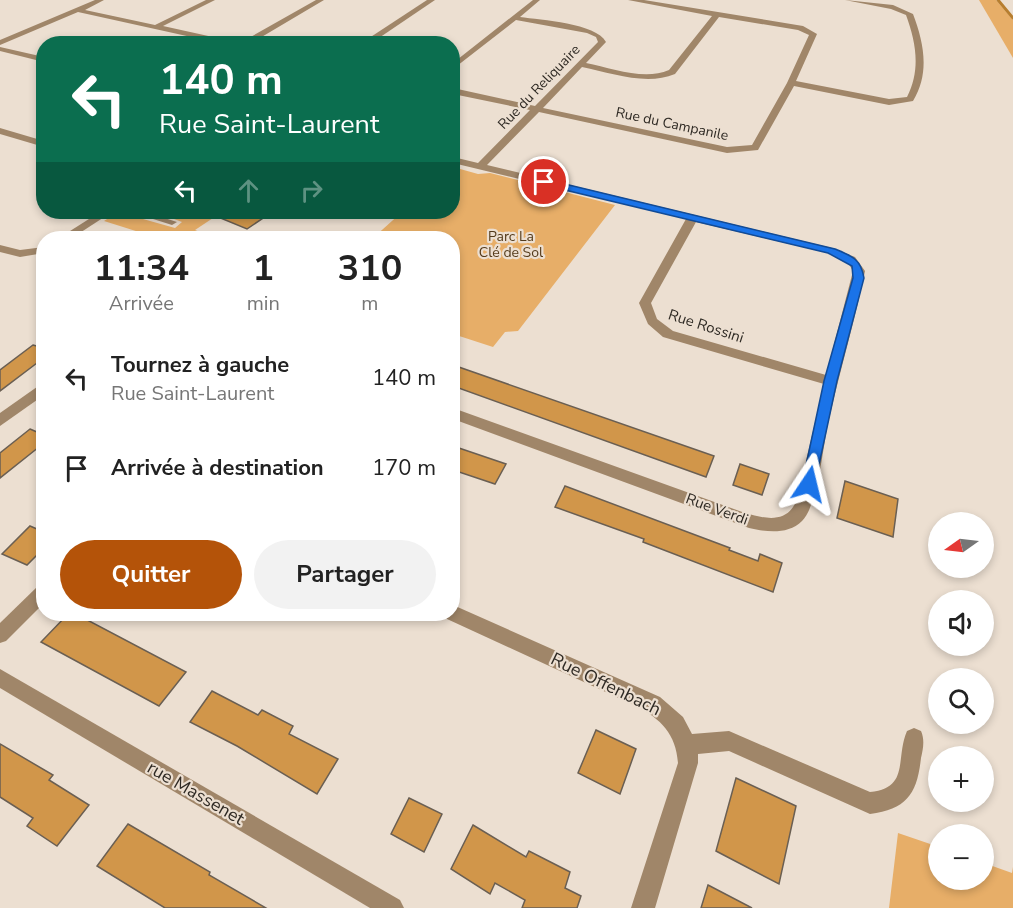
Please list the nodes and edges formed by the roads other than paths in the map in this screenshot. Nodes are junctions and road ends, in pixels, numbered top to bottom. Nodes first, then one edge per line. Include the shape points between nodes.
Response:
1 (101, 0) edge
2 (212, 0) edge
3 (321, 0) edge
4 (432, 0) edge
5 (537, 0) edge
6 (631, 0) edge
7 (848, 0) edge
8 (77, 10) junction
9 (717, 15) junction
10 (515, 18) junction
11 (156, 27) junction
12 (198, 36) edge
13 (257, 36) edge
14 (376, 36) edge
15 (0, 43) edge
16 (0, 49) edge
17 (36, 58) edge
18 (460, 61) edge
19 (580, 64) junction
20 (790, 83) junction
21 (460, 93) edge
22 (535, 110) junction
23 (0, 131) edge
24 (36, 142) edge
25 (460, 161) edge
26 (481, 166) junction
27 (693, 218) junction
28 (96, 219) edge
29 (161, 219) edge
30 (172, 222) dead end
31 (76, 231) edge
32 (0, 248) edge
33 (36, 252) edge
34 (830, 381) junction
35 (36, 393) edge
36 (460, 416) edge
37 (0, 421) edge
38 (36, 599) edge
39 (460, 617) edge
40 (0, 634) edge
41 (0, 678) edge
42 (915, 738) dead end
43 (687, 745) junction
44 (392, 908) edge
45 (643, 908) edge

1 - 8 street
2 - 11 street
3 - 13 street
4 - 14 street
5 - 10 street
6 - 9 street, Rue du Campanile
7 - 20 street via 893,7 909,14 921,57 909,99 889,102
8 - 11 street
8 - 15 street
9 - 19 street via 672,72 664,76
9 - 20 street, Rue du Campanile via 800,28 813,34
10 - 18 street
10 - 19 street, Rue du Reliquaire via 599,36 602,42
11 - 12 street
16 - 17 street
19 - 22 street, Rue du Reliquaire
20 - 22 street, Rue du Campanile via 759,144 737,151
21 - 22 street, Rue du Campanile
22 - 26 street, Rue du Reliquaire
23 - 24 street
25 - 26 street
26 - 27 street
27 - 34 street, Rue Verdi via 851,259 860,271
27 - 34 street, Rue Rossini via 645,303 657,328
28 - 31 street
29 - 30 street
32 - 33 street via 20,254
34 - 36 street, Rue Verdi via 809,484 800,511 787,523 743,519
35 - 37 street
38 - 40 street
39 - 43 street, Rue Offenbach via 658,706 676,723
41 - 44 street, rue Massenet
42 - 43 street via 905,788 896,799 884,803 870,803 729,741
43 - 45 street via 688,763

